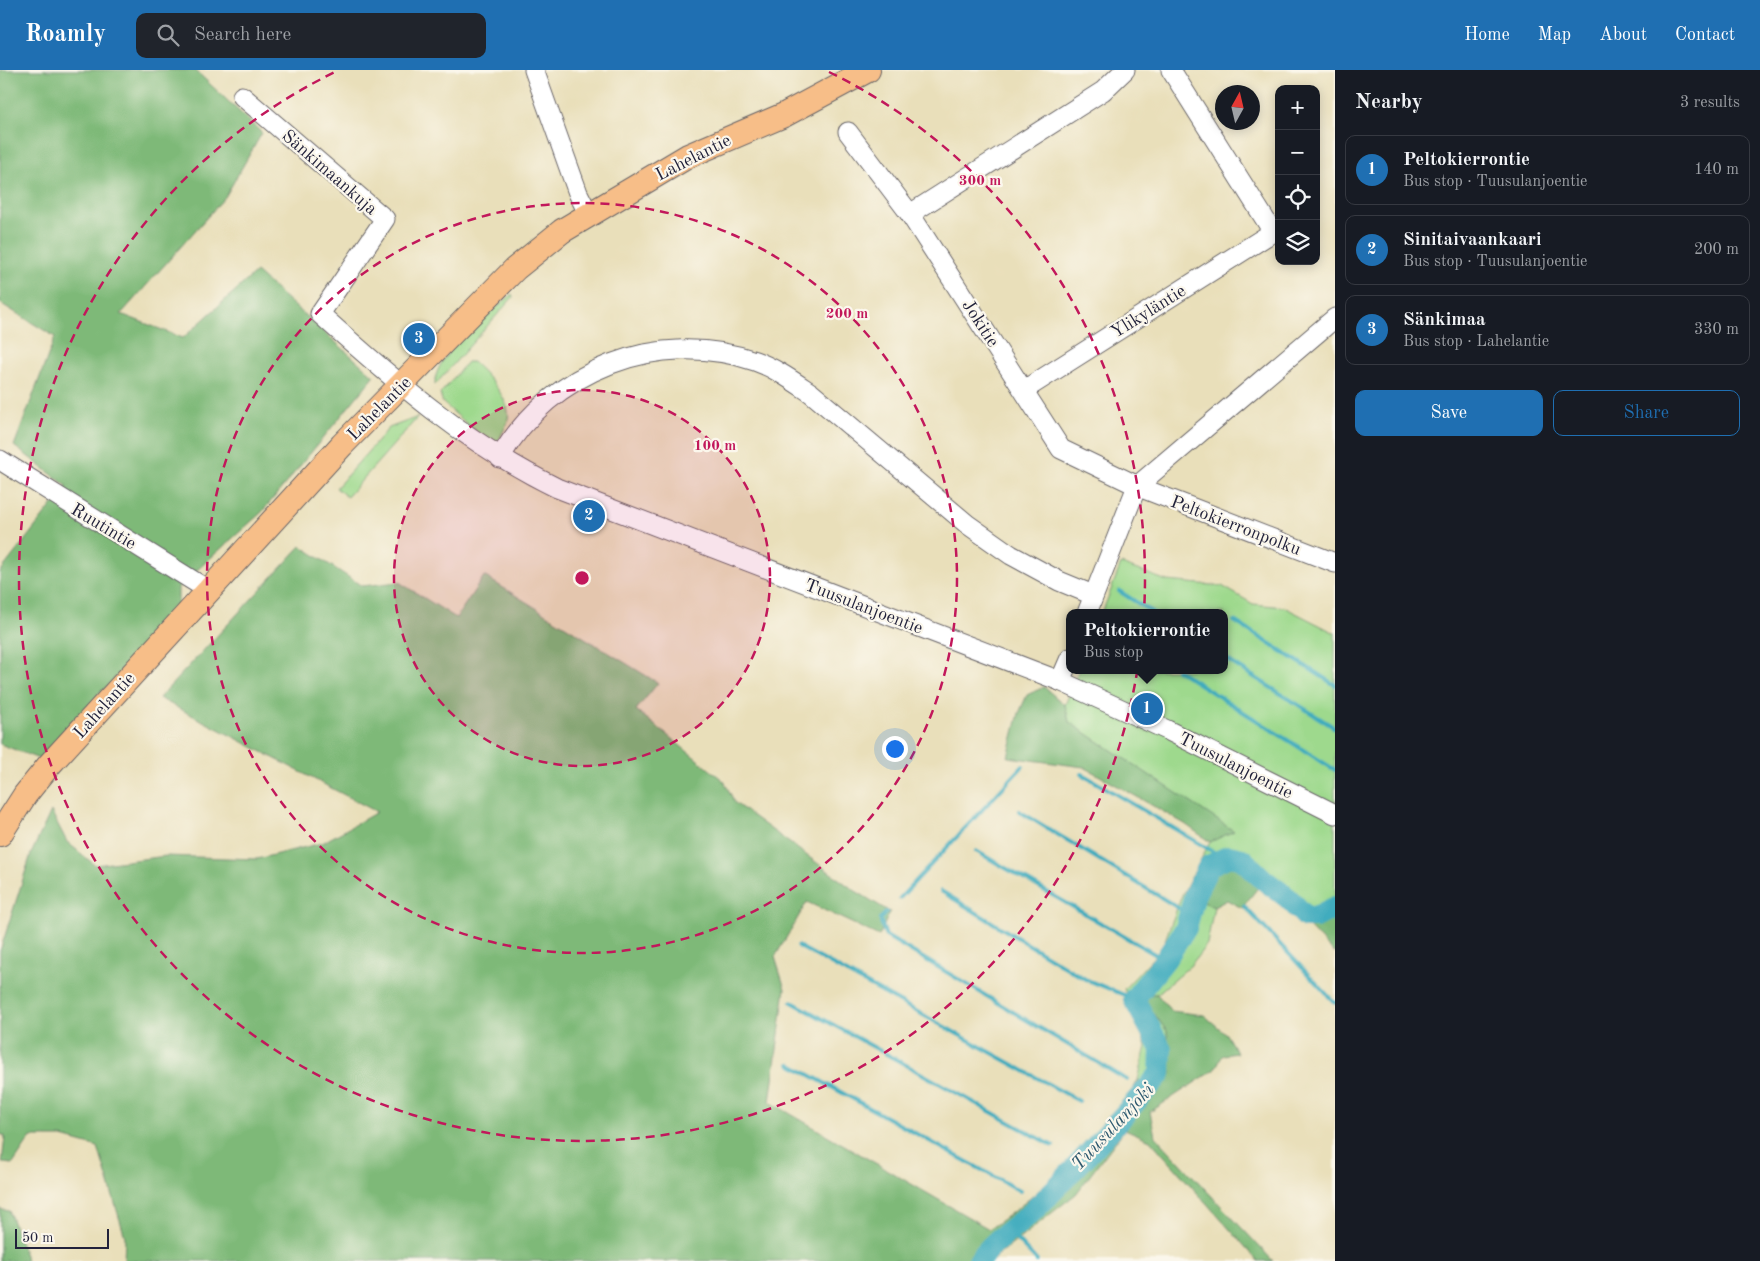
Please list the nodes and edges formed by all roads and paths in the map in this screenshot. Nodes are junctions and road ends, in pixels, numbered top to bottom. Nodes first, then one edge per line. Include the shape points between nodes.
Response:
1 (534, 70) edge
2 (868, 70) edge
3 (1125, 70) edge
4 (1171, 70) edge
5 (242, 96) dead end
6 (848, 132) dead end
7 (589, 214) junction
8 (910, 214) junction
9 (1335, 318) edge
10 (402, 385) junction
11 (1024, 390) junction
12 (500, 458) junction
13 (0, 460) edge
14 (1137, 486) junction
15 (1335, 563) edge
16 (208, 590) junction
17 (1094, 595) junction
18 (1089, 609) edge
19 (1066, 667) edge
20 (1060, 681) junction
21 (1335, 814) edge
22 (0, 834) edge

1 - 7 street via 578,193
2 - 7 main road, Lahelantie via 784,115 688,156
3 - 8 street via 1103,91
4 - 11 street, Ylikyläntie via 1273,232
5 - 10 street, Sänkimaankuja via 385,219 320,314
6 - 8 street, Jokitie
7 - 10 main road, Lahelantie via 515,269
8 - 11 street, Jokitie
9 - 14 street
10 - 12 street, Tuusulanjoentie
10 - 16 main road, Lahelantie
11 - 14 street, Jokitie via 1061,449
12 - 17 street via 535,411 581,376 617,361 653,352 723,353 755,362 786,376 811,393 967,524 1011,555 1059,581
12 - 20 street, Tuusulanjoentie via 557,488
13 - 16 street, Ruutintie
14 - 15 street, Peltokierronpolku
14 - 17 street
16 - 22 main road, Lahelantie via 50,764
17 - 18 street
19 - 20 street
20 - 21 street, Tuusulanjoentie via 1176,734

